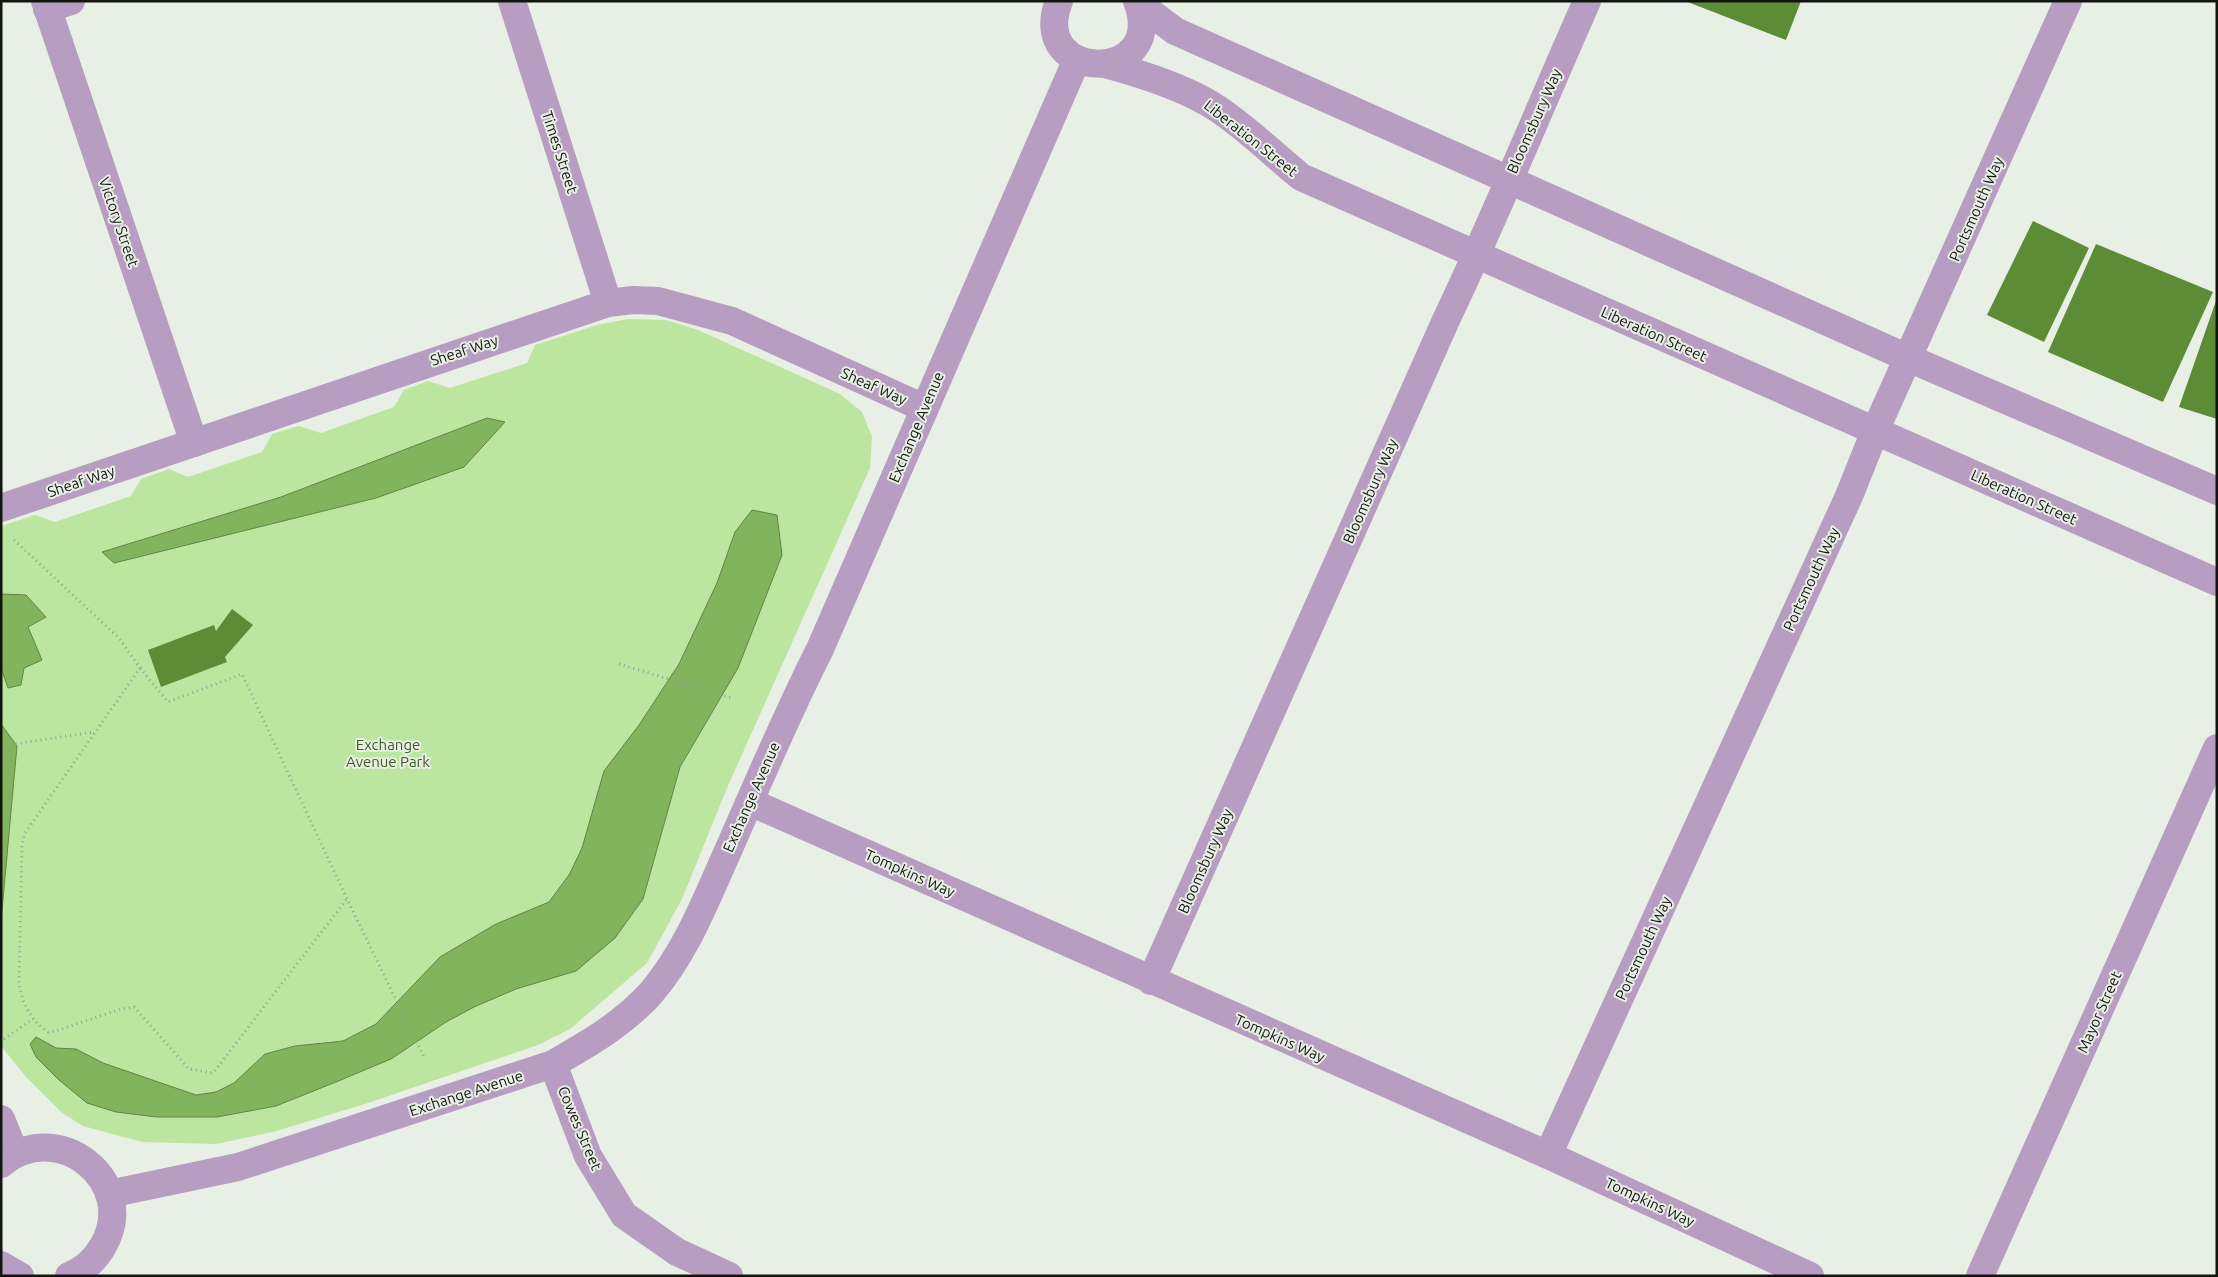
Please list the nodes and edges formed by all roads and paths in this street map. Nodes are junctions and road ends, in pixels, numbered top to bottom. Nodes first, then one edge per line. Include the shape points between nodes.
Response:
1 (512, 1) edge
2 (1059, 1) edge
3 (1587, 1) edge
4 (2068, 1) edge
5 (1137, 2) edge
6 (54, 4) edge
7 (1077, 60) junction
8 (1105, 64) junction
9 (1508, 179) junction
10 (1476, 256) junction
11 (608, 303) junction
12 (1908, 358) junction
13 (924, 408) junction
14 (1875, 431) junction
15 (194, 443) junction
16 (2217, 491) edge
17 (1, 508) edge
18 (11, 538) dead end
19 (2217, 582) edge
20 (619, 664) dead end
21 (140, 668) junction
22 (732, 698) dead end
23 (94, 732) junction
24 (1, 746) edge
25 (2217, 748) edge
26 (750, 802) junction
27 (347, 899) junction
28 (1151, 981) junction
29 (33, 1019) junction
30 (4, 1039) dead end
31 (424, 1056) dead end
32 (553, 1064) junction
33 (1, 1119) edge
34 (1548, 1155) junction
35 (8, 1159) edge
36 (109, 1194) junction
37 (102, 1263) edge
38 (69, 1276) edge
39 (729, 1276) edge
40 (1810, 1276) edge
41 (1980, 1276) edge

1 - 11 street, Times Street
2 - 7 street via 1054,22 1056,34 1068,53
3 - 9 street, Bloomsbury Way
4 - 12 street, Portsmouth Way
5 - 8 street via 1142,20 1139,38 1128,53
5 - 9 street via 1175,31
6 - 15 street, Victory Street
7 - 8 street, Liberation Street
7 - 13 street, Exchange Avenue
8 - 10 street, Liberation Street via 1202,99 1301,177
9 - 10 street, Bloomsbury Way
9 - 12 street
10 - 14 street, Liberation Street
10 - 28 street, Bloomsbury Way
11 - 13 street, Sheaf Way via 658,301 732,321
11 - 15 street, Sheaf Way
12 - 14 street, Portsmouth Way
12 - 16 street
13 - 26 street, Exchange Avenue
14 - 19 street, Liberation Street
14 - 34 street, Portsmouth Way via 1849,496
15 - 17 street, Sheaf Way
18 - 21 path via 119,638
20 - 22 path
21 - 23 path
21 - 27 path via 168,702 242,674
23 - 24 path
23 - 29 path via 32,823 22,846 19,983
25 - 41 street, Mayor Street
26 - 28 street, Tompkins Way
26 - 32 street, Exchange Avenue via 689,938 666,973 626,1017
27 - 29 path via 213,1072 189,1069 134,1008 121,1009 48,1032
27 - 31 path
28 - 34 street, Tompkins Way
29 - 30 path
32 - 36 street, Exchange Avenue via 238,1167
32 - 39 street, Cowes Street via 588,1156 624,1215 677,1252
33 - 35 street
34 - 40 street, Tompkins Way
35 - 36 street via 40,1147 77,1155 97,1172
36 - 37 street via 112,1218
37 - 38 street

